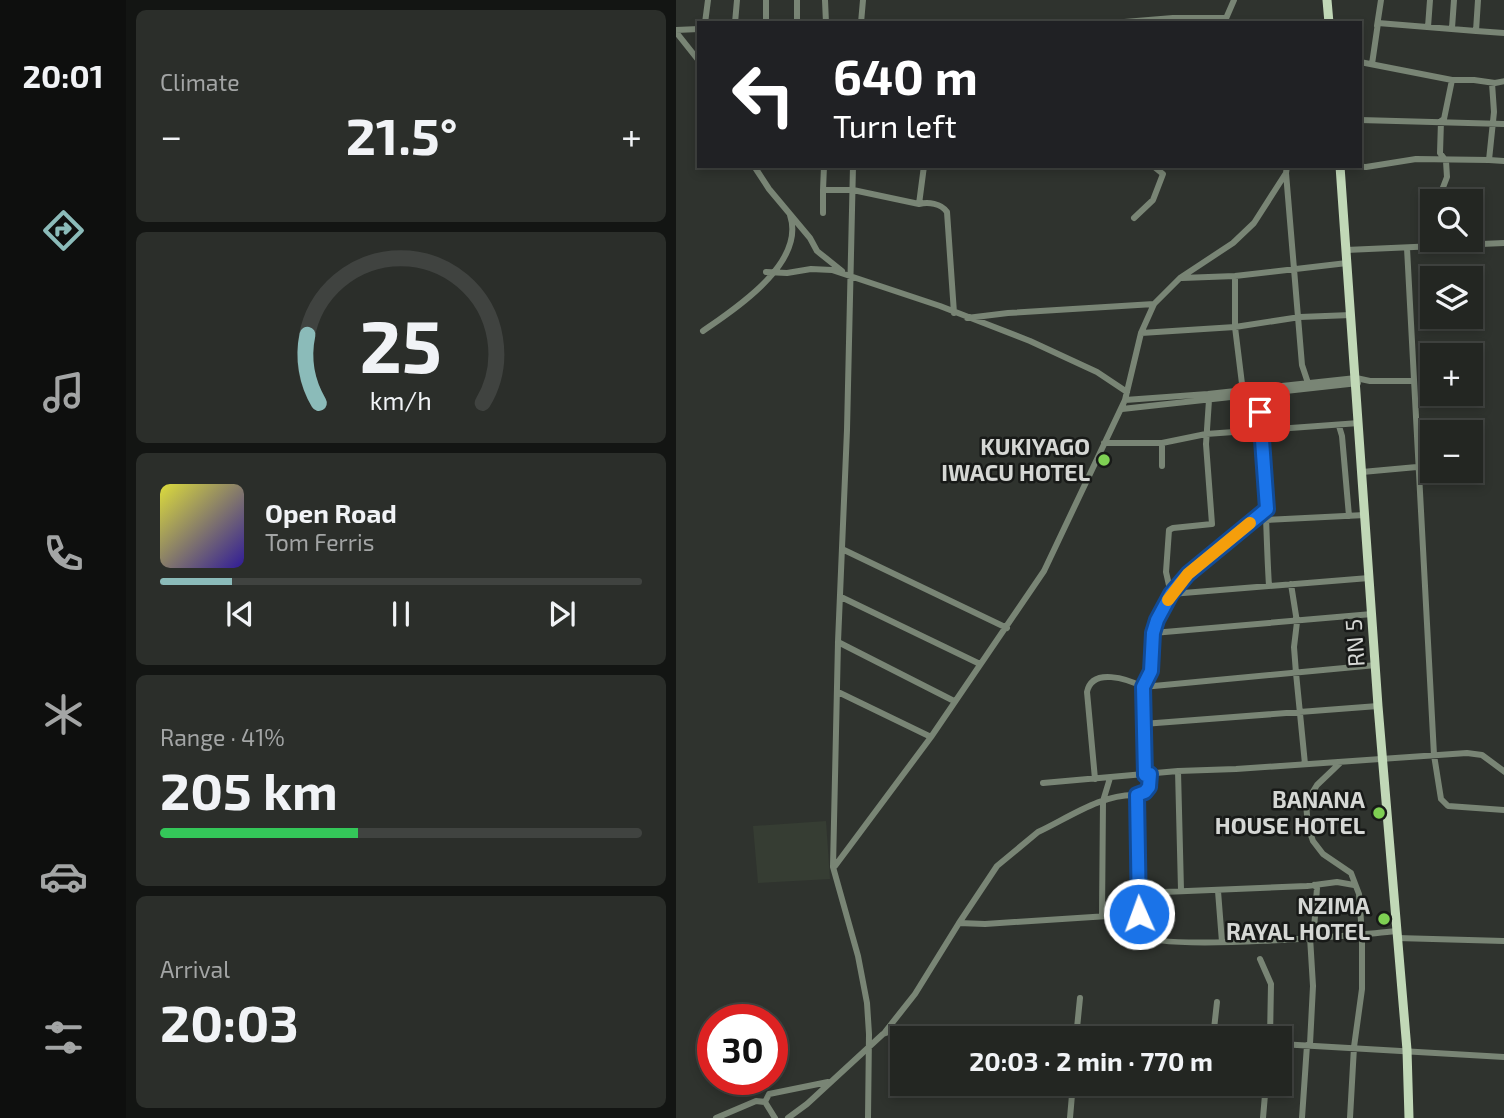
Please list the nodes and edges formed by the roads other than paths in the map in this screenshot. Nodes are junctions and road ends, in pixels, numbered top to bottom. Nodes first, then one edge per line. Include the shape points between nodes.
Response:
1 (708, 0) edge
2 (737, 0) edge
3 (766, 0) edge
4 (797, 0) edge
5 (825, 0) edge
6 (863, 0) edge
7 (1234, 0) edge
8 (1327, 0) edge
9 (1381, 0) edge
10 (1430, 0) edge
11 (1454, 0) edge
12 (1478, 0) edge
13 (1225, 20) edge
14 (705, 21) edge
15 (735, 21) edge
16 (766, 21) edge
17 (797, 21) edge
18 (826, 21) edge
19 (861, 21) edge
20 (1136, 21) edge
21 (1329, 21) edge
22 (1377, 26) junction
23 (1428, 27) junction
24 (1452, 28) junction
25 (697, 29) edge
26 (676, 31) edge
27 (1476, 31) junction
28 (1504, 33) edge
29 (697, 58) edge
30 (1362, 62) edge
31 (1372, 64) junction
32 (1452, 80) junction
33 (1504, 81) edge
34 (1492, 83) junction
35 (1362, 120) edge
36 (1441, 121) junction
37 (1491, 123) junction
38 (1504, 124) edge
39 (1489, 160) junction
40 (1446, 161) junction
41 (1504, 161) edge
42 (1362, 167) edge
43 (755, 168) edge
44 (824, 168) edge
45 (853, 168) edge
46 (924, 168) edge
47 (1156, 168) edge
48 (1341, 168) edge
49 (1286, 170) edge
50 (1442, 189) edge
51 (823, 190) junction
52 (853, 190) junction
53 (919, 204) junction
54 (823, 213) dead end
55 (790, 215) junction
56 (1134, 218) dead end
57 (1483, 243) edge
58 (1504, 243) edge
59 (1420, 246) edge
60 (1407, 248) junction
61 (1346, 250) junction
62 (1347, 263) junction
63 (1296, 268) junction
64 (766, 272) dead end
65 (774, 274) junction
66 (849, 276) junction
67 (1235, 276) junction
68 (1180, 278) junction
69 (1154, 304) junction
70 (954, 313) junction
71 (1350, 315) junction
72 (1300, 317) junction
73 (966, 318) junction
74 (1235, 327) junction
75 (703, 331) dead end
76 (1142, 334) junction
77 (1356, 381) junction
78 (1414, 382) junction
79 (1309, 386) junction
80 (1244, 393) junction
81 (1259, 394) junction
82 (1126, 396) junction
83 (1209, 400) junction
84 (1122, 409) junction
85 (1359, 423) junction
86 (1339, 426) junction
87 (1263, 429) junction
88 (1206, 434) junction
89 (1104, 443) junction
90 (1162, 443) junction
91 (1162, 466) dead end
92 (1417, 467) junction
93 (1362, 472) junction
94 (1267, 509) junction
95 (1366, 515) junction
96 (1349, 516) junction
97 (1265, 520) junction
98 (842, 549) junction
99 (1369, 578) junction
100 (1291, 584) junction
101 (1269, 586) junction
102 (1171, 594) junction
103 (841, 597) junction
104 (1372, 614) junction
105 (1297, 622) junction
106 (1007, 628) junction
107 (1153, 633) junction
108 (838, 642) junction
109 (980, 664) junction
110 (1376, 665) junction
111 (1296, 673) junction
112 (1143, 687) junction
113 (838, 692) junction
114 (954, 701) junction
115 (1378, 706) junction
116 (1299, 712) junction
117 (1143, 724) junction
118 (931, 737) junction
119 (1434, 755) junction
120 (1383, 758) junction
121 (1341, 762) junction
122 (1305, 764) junction
123 (1178, 771) junction
124 (1504, 772) edge
125 (1148, 775) junction
126 (1109, 778) junction
127 (1095, 779) junction
128 (1043, 783) dead end
129 (1137, 795) junction
130 (1103, 801) junction
131 (1504, 810) edge
132 (833, 867) junction
133 (1317, 885) junction
134 (1354, 885) junction
135 (1181, 890) junction
136 (1217, 891) junction
137 (1139, 893) junction
138 (1139, 914) junction
139 (1102, 916) junction
140 (959, 923) junction
141 (1314, 929) junction
142 (1363, 934) junction
143 (1396, 935) junction
144 (1323, 936) junction
145 (1310, 937) junction
146 (1222, 942) junction
147 (1504, 942) edge
148 (1260, 959) dead end
149 (1080, 998) dead end
150 (1217, 1002) dead end
151 (1078, 1026) edge
152 (1214, 1026) edge
153 (1270, 1026) edge
154 (890, 1031) edge
155 (883, 1034) junction
156 (1292, 1044) edge
157 (1308, 1044) junction
158 (1354, 1047) junction
159 (869, 1049) junction
160 (1407, 1050) junction
161 (1504, 1057) edge
162 (830, 1082) junction
163 (1072, 1096) edge
164 (1265, 1096) edge
165 (765, 1102) junction
166 (716, 1118) edge
167 (775, 1118) edge
168 (788, 1118) edge
169 (868, 1118) edge
170 (1070, 1118) edge
171 (1263, 1118) edge
172 (1302, 1118) edge
173 (1350, 1118) edge
174 (1409, 1118) edge

1 - 14 street
2 - 15 street
3 - 16 street
4 - 17 street
5 - 18 street
6 - 19 street
7 - 13 street
8 - 21 main road
9 - 22 street
10 - 23 street
11 - 24 street
12 - 27 street
13 - 20 street
22 - 23 street via 1380,22
22 - 31 street
23 - 24 street
24 - 27 street
25 - 26 street
26 - 29 street
27 - 28 street
30 - 31 street
31 - 32 street
32 - 34 street
32 - 36 street
33 - 34 street
34 - 37 street
35 - 36 street
36 - 37 street
36 - 40 street via 1440,153
37 - 38 street
37 - 39 street
39 - 40 street
39 - 41 street
40 - 42 street via 1416,159
40 - 50 street
43 - 55 street
44 - 51 street
45 - 52 street
46 - 53 street
47 - 56 street via 1163,174 1156,196
48 - 61 main road, RN 5 / RN 5
49 - 63 street
49 - 68 street via 1254,223 1233,243
51 - 52 street
51 - 54 street
52 - 53 street
52 - 66 street
53 - 70 street via 940,205 947,212
55 - 65 street via 789,244
55 - 66 street via 817,251
57 - 58 street
59 - 60 street
60 - 61 street
60 - 78 street
61 - 62 main road, RN 5 / RN 5
62 - 63 street
62 - 71 main road, RN 5 / RN 5
63 - 67 street
63 - 72 street
64 - 65 street
65 - 66 street via 827,268
65 - 75 street
66 - 70 street
66 - 98 street
67 - 68 street
67 - 74 street
68 - 69 street
69 - 73 street
69 - 76 street
70 - 73 street
71 - 72 street
71 - 77 main road, RN 5 / RN 5
72 - 74 street
72 - 79 street via 1302,365
73 - 82 street via 1067,357 1097,372
74 - 76 street
74 - 80 street
76 - 82 street
77 - 78 street
77 - 79 street
77 - 85 main road, RN 5 / RN 5
78 - 92 street
79 - 80 street
79 - 81 street
80 - 81 street
80 - 82 street
80 - 83 street
81 - 87 street
82 - 84 street
83 - 84 street
83 - 88 street
84 - 89 street
85 - 86 street
85 - 93 main road, RN 5 / RN 5
86 - 87 street
86 - 96 street
87 - 88 street
87 - 94 street
88 - 90 street
88 - 102 street via 1212,524 1169,530 1166,572
89 - 90 street
89 - 106 street via 1044,571
90 - 91 street
92 - 93 street
92 - 119 street
93 - 95 main road, RN 5 / RN 5
94 - 97 street
94 - 102 street via 1188,574
95 - 96 street
95 - 99 main road, RN 5 / RN 5
96 - 97 street
97 - 101 street
98 - 103 street
98 - 106 street
99 - 100 street
99 - 104 main road, RN 5 / RN 5
100 - 101 street
100 - 105 street
101 - 102 street
102 - 107 street
103 - 108 street
103 - 109 street
104 - 105 street
104 - 110 main road, RN 5 / RN 5
105 - 107 street
105 - 111 street
106 - 109 street
107 - 112 street via 1151,671
108 - 113 street
108 - 114 street
109 - 114 street
110 - 111 street
110 - 115 main road, RN 5 / RN 5
111 - 112 street
111 - 116 street
112 - 117 street
112 - 127 street via 1116,677 1087,687
113 - 118 street
113 - 132 street
114 - 118 street
115 - 116 street
115 - 120 main road, RN 5 / RN 5
116 - 117 street
116 - 122 street
117 - 125 street
118 - 132 street
119 - 120 street
119 - 124 street via 1482,755
119 - 131 street via 1444,803
120 - 121 street
120 - 143 main road, RN 5 / RN 5
121 - 122 street
121 - 134 street via 1309,796 1308,827 1318,848 1351,873
122 - 123 street
123 - 125 street
123 - 135 street
125 - 126 street
125 - 129 street via 1149,787
126 - 127 street
126 - 130 street
127 - 128 street
129 - 130 street
129 - 137 street
130 - 139 street
130 - 140 street via 1028,839 997,866
132 - 159 street via 858,956
133 - 134 street
133 - 136 street
133 - 141 street
134 - 142 street
135 - 136 street
135 - 137 street
136 - 146 street
137 - 138 street
138 - 139 street
138 - 146 street via 1140,933 1152,940
139 - 140 street
140 - 155 street via 915,994
141 - 144 street
141 - 145 street
142 - 143 street
142 - 144 street
142 - 158 street
143 - 147 street
143 - 160 main road, RN 5 / RN 5
144 - 145 street
145 - 146 street
145 - 157 street via 1314,980
148 - 153 street via 1271,984
149 - 151 street
150 - 152 street
154 - 155 street
155 - 159 street
156 - 157 street
157 - 158 street
157 - 172 street
158 - 160 street
158 - 173 street
159 - 162 street
159 - 169 street
160 - 161 street
160 - 174 main road, RN 5 / RN 5
162 - 165 street via 769,1094
162 - 168 street
163 - 170 street
164 - 171 street
165 - 166 street via 756,1101
165 - 167 street

